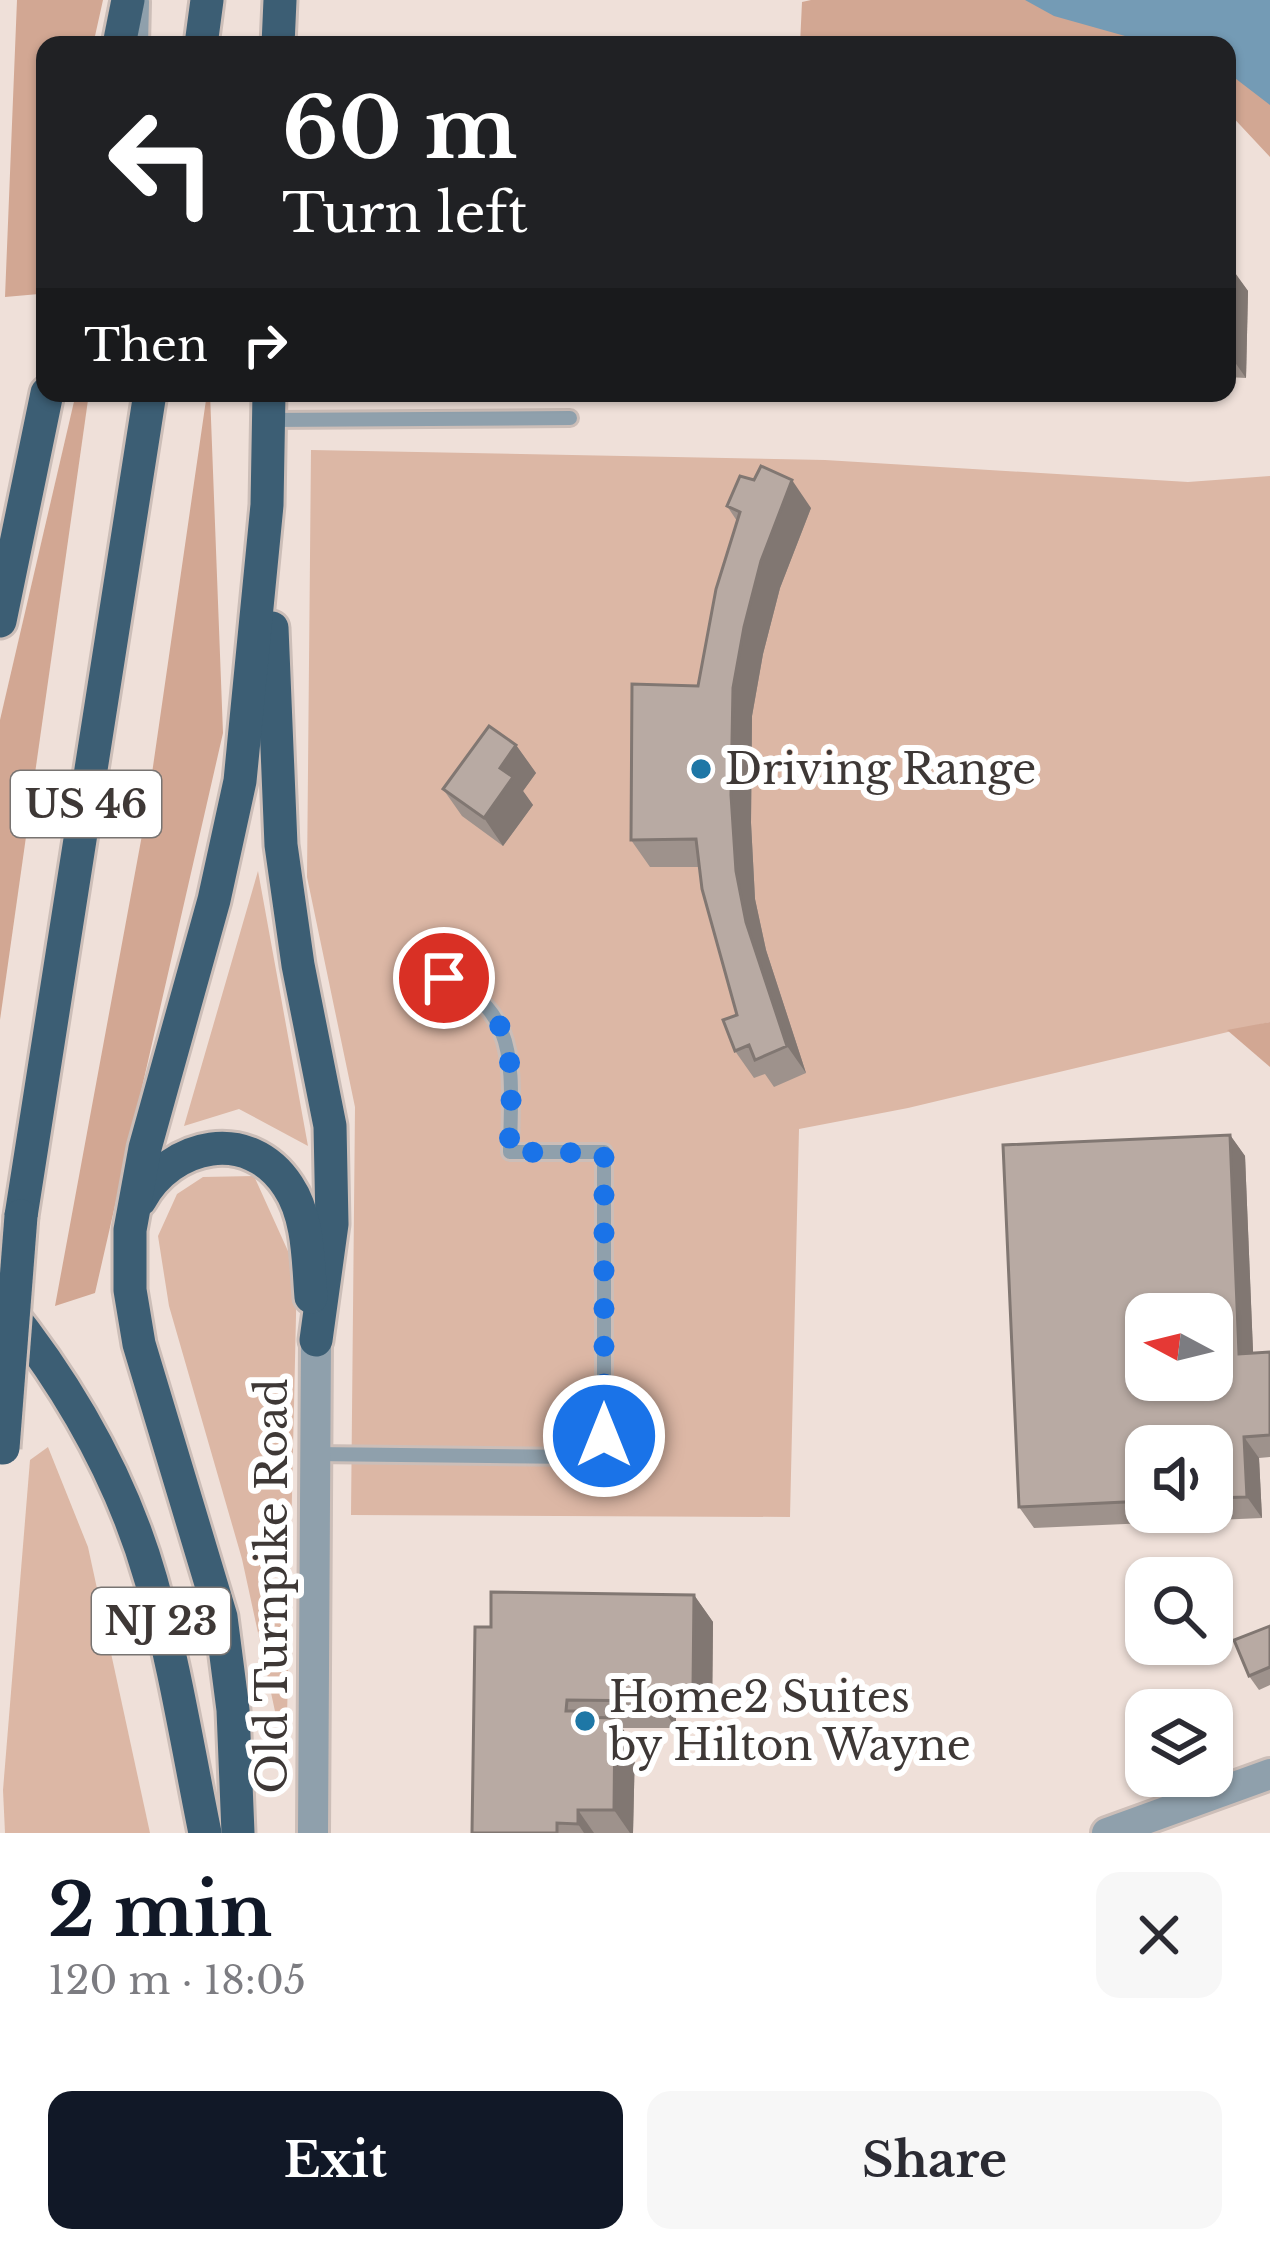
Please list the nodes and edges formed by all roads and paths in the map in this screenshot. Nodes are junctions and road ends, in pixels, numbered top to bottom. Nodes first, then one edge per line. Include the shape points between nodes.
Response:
1 (128, 0) edge
2 (142, 0) edge
3 (207, 0) edge
4 (280, 0) edge
5 (121, 36) edge
6 (141, 36) edge
7 (202, 36) edge
8 (278, 36) edge
9 (45, 402) edge
10 (149, 402) edge
11 (269, 406) edge
12 (570, 418) dead end
13 (267, 505) junction
14 (0, 621) edge
15 (422, 973) dead end
16 (130, 1230) junction
17 (0, 1301) edge
18 (0, 1337) edge
19 (316, 1340) junction
20 (82, 1419) junction
21 (314, 1454) junction
22 (2, 1458) edge
23 (1270, 1774) edge
24 (205, 1833) edge
25 (238, 1833) edge
26 (313, 1833) edge
27 (1107, 1833) edge

1 - 5 highway
2 - 6 lane
3 - 7 highway
4 - 8 highway
9 - 14 highway
10 - 22 highway, US 46, bridge via 21,1216
11 - 12 lane via 419,418
11 - 13 highway
13 - 16 highway via 240,781
13 - 19 highway via 281,845 330,1126 329,1270
15 - 21 lane via 472,991 509,1044 509,1152 604,1153 604,1436 580,1457
16 - 19 highway via 141,1198 167,1164 208,1149 256,1158 289,1186 298,1207
16 - 25 highway via 139,1343 221,1617
17 - 20 highway, NJ 23
18 - 20 highway
19 - 21 street, Old Turnpike Road
20 - 24 highway, NJ 23 via 150,1578
21 - 26 street, Old Turnpike Road
23 - 27 street

